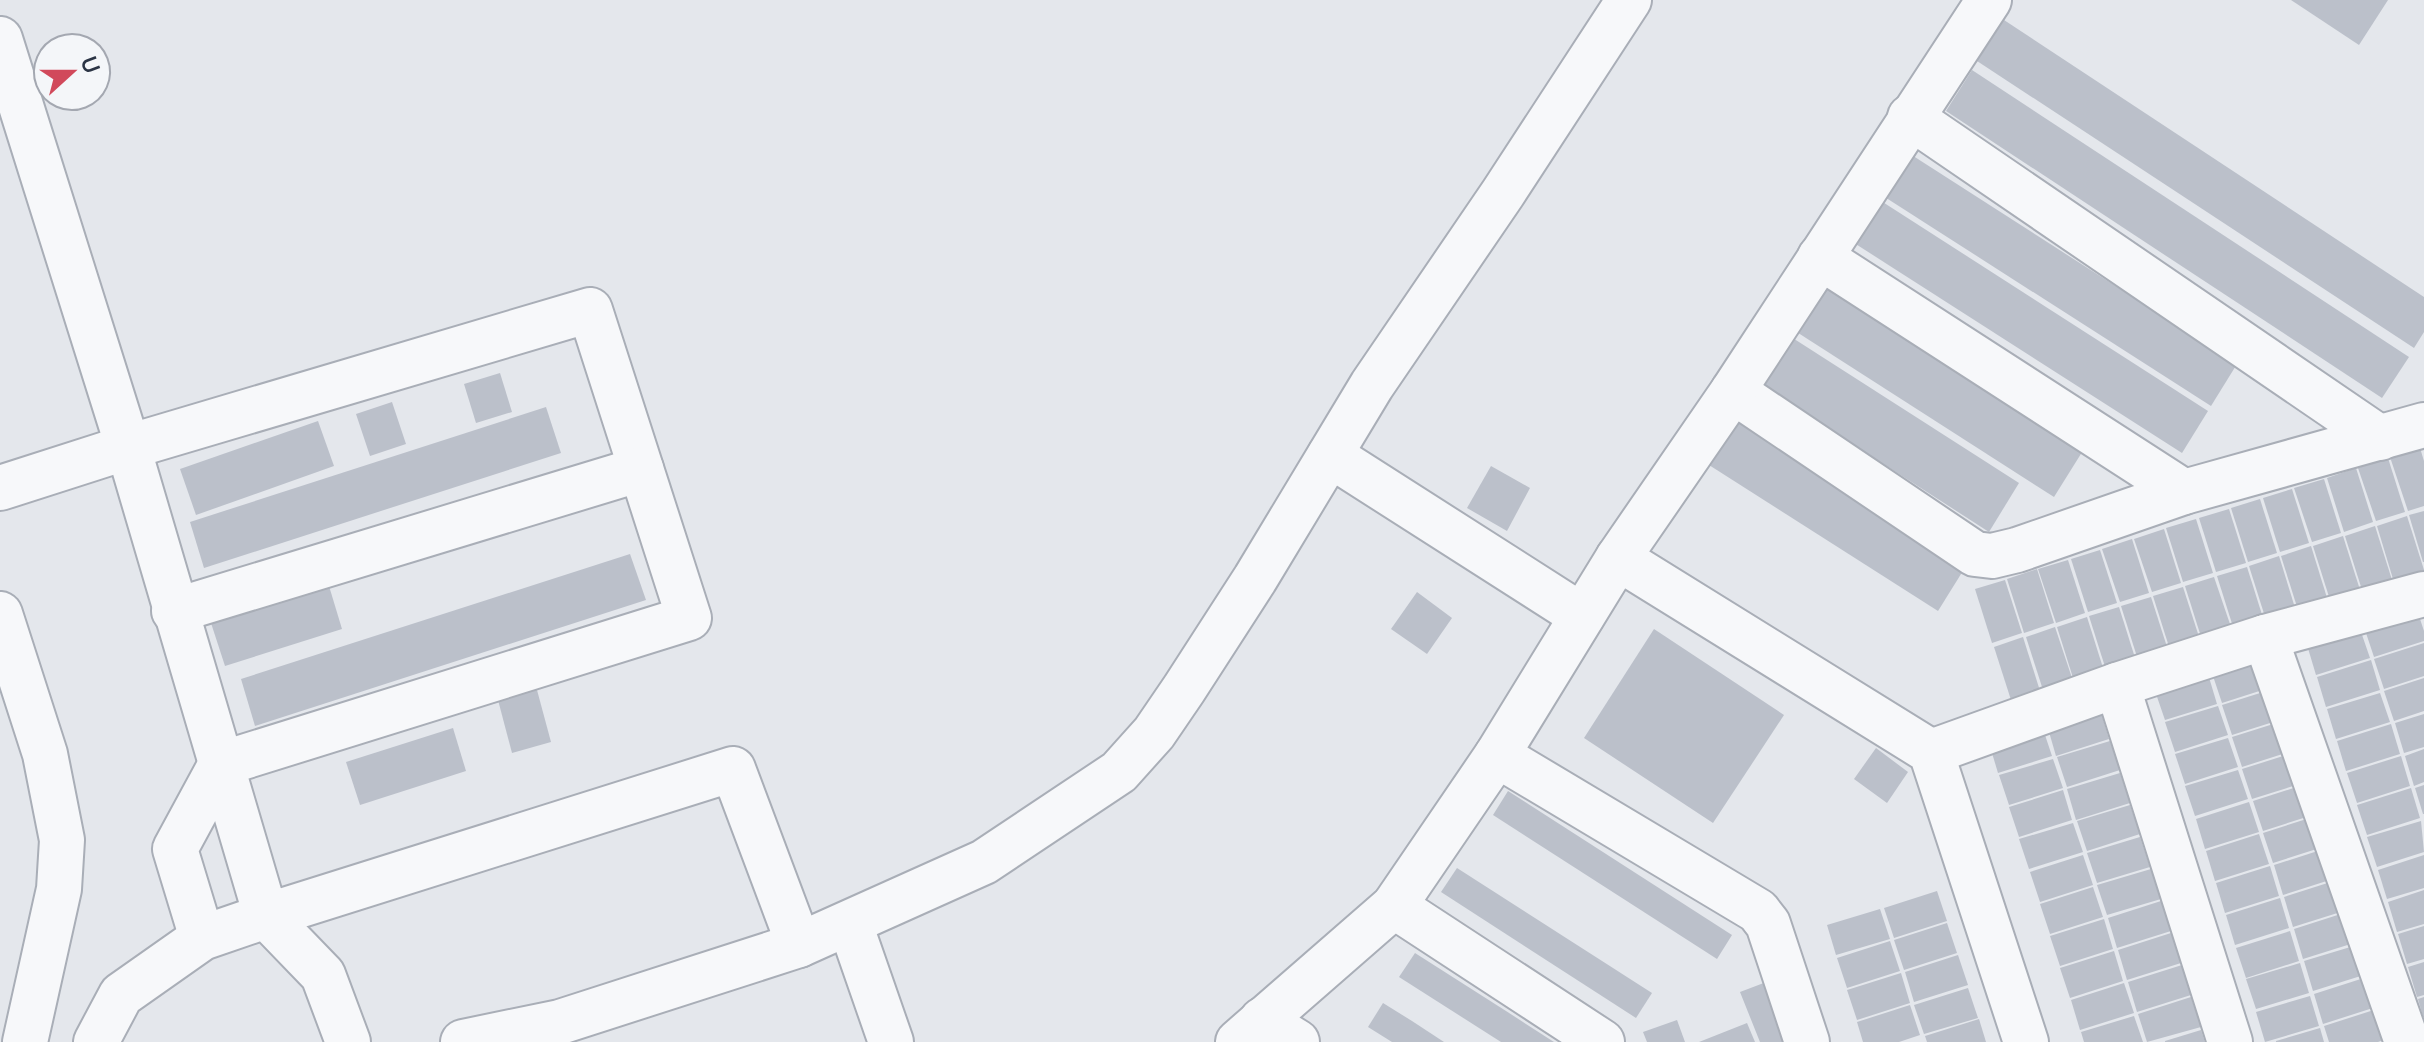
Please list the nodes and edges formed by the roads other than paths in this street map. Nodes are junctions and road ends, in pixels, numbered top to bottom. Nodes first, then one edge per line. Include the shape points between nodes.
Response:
1 (1629, 0) edge
2 (1989, 0) edge
3 (0, 39) edge
4 (1910, 117) junction
5 (1820, 257) junction
6 (1733, 391) junction
7 (2424, 425) edge
8 (2380, 438) junction
9 (128, 447) junction
10 (1330, 455) junction
11 (641, 469) junction
12 (0, 488) edge
13 (2184, 492) junction
14 (1618, 558) junction
15 (2424, 594) edge
16 (174, 611) junction
17 (0, 614) edge
18 (1582, 616) junction
19 (2265, 637) junction
20 (2117, 685) junction
21 (1931, 752) junction
22 (1497, 755) junction
23 (221, 764) junction
24 (1394, 906) junction
25 (266, 916) junction
26 (850, 924) junction
27 (202, 938) junction
28 (799, 945) junction
29 (1265, 1035) edge
30 (0, 1037) edge
31 (16, 1042) edge
32 (25, 1042) edge
33 (96, 1042) edge
34 (348, 1042) edge
35 (463, 1042) edge
36 (891, 1042) edge
37 (1602, 1042) edge
38 (1807, 1042) edge
39 (2026, 1042) edge
40 (2230, 1042) edge
41 (2407, 1042) edge

1 - 10 street
2 - 4 street
3 - 9 street
4 - 5 street
4 - 8 street
5 - 6 street
5 - 13 street
6 - 13 street via 1975,554 2017,550
6 - 14 street
7 - 8 street
8 - 13 street
9 - 11 street via 590,310
9 - 12 street
9 - 16 street
10 - 18 street
10 - 26 street via 1184,689 1119,772 984,862
11 - 16 street
11 - 23 street via 689,618
14 - 18 street
14 - 21 street
15 - 19 street
16 - 23 street
17 - 32 street via 45,754 62,840 59,889
18 - 22 street
19 - 20 street
19 - 41 street
20 - 21 street
20 - 40 street
21 - 39 street
22 - 24 street
22 - 38 street via 1758,911 1768,924
23 - 25 street
23 - 27 street via 175,849
24 - 29 street
24 - 37 street
25 - 27 street
25 - 28 street via 733,769
25 - 34 street via 323,975
26 - 28 street
26 - 36 street
27 - 33 street via 121,995
28 - 35 street via 560,1022
30 - 31 street

